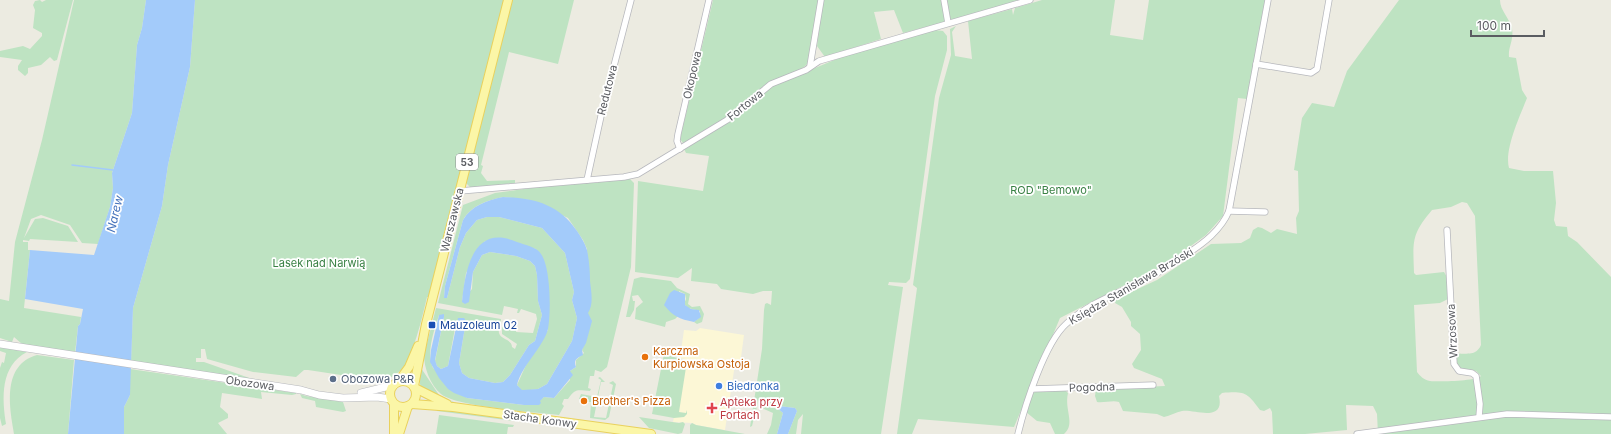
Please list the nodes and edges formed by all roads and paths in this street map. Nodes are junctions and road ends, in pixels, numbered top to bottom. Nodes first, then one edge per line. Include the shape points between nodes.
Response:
1 (508, 0) edge
2 (631, 0) edge
3 (710, 0) edge
4 (821, 0) edge
5 (944, 0) edge
6 (1030, 0) edge
7 (1268, 0) edge
8 (1329, 0) edge
9 (948, 23) junction
10 (1256, 64) junction
11 (810, 66) junction
12 (680, 149) junction
13 (587, 180) junction
14 (460, 191) junction
15 (1229, 211) junction
16 (1265, 212) dead end
17 (1447, 230) dead end
18 (426, 324) junction
19 (0, 344) edge
20 (396, 384) junction
21 (1153, 385) dead end
22 (415, 387) junction
23 (1032, 389) junction
24 (301, 390) junction
25 (393, 402) junction
26 (410, 405) junction
27 (453, 407) junction
28 (1479, 417) junction
29 (1611, 417) edge
30 (394, 434) edge
31 (399, 434) edge
32 (651, 434) edge
33 (1018, 434) edge
34 (1357, 434) edge

1 - 14 main road, Warszawska / 53
2 - 13 street, Redutowa via 602,108
3 - 12 street, Okopowa via 678,134
4 - 11 street
5 - 9 street
6 - 9 street, Fortowa
7 - 10 street, Księdza Stanisława Brzóski
8 - 10 street via 1317,69 1311,73
9 - 11 street, Fortowa via 819,61
10 - 15 street, Księdza Stanisława Brzóski
11 - 12 street, Fortowa via 771,84 735,114
12 - 13 street, Fortowa via 635,175
13 - 14 street, Fortowa
14 - 18 main road, Warszawska / 53
15 - 16 street
15 - 23 street, Księdza Stanisława Brzóski via 1218,229 1200,245 1157,273 1098,303 1067,323 1054,338
17 - 28 street, Wrzosowa via 1454,364 1459,371 1476,376
18 - 20 main road, Warszawska / 53 via 411,363
18 - 22 main road, Warszawska / 53
19 - 24 street, Obozowa
20 - 22 main road via 406,381
20 - 24 street, Obozowa via 359,394
20 - 25 main road, 53 via 391,390
21 - 23 street, Pogodna
22 - 26 main road, 53 via 416,397
22 - 27 main road, Stacha Konwy
23 - 33 street, Księdza Stanisława Brzóski via 1022,413
24 - 25 street, Obozowa via 343,398 377,397
25 - 26 main road via 400,407
25 - 30 main road
26 - 27 main road, Stacha Konwy
26 - 31 main road
27 - 32 main road, Stacha Konwy
28 - 29 street via 1530,413
28 - 34 street

